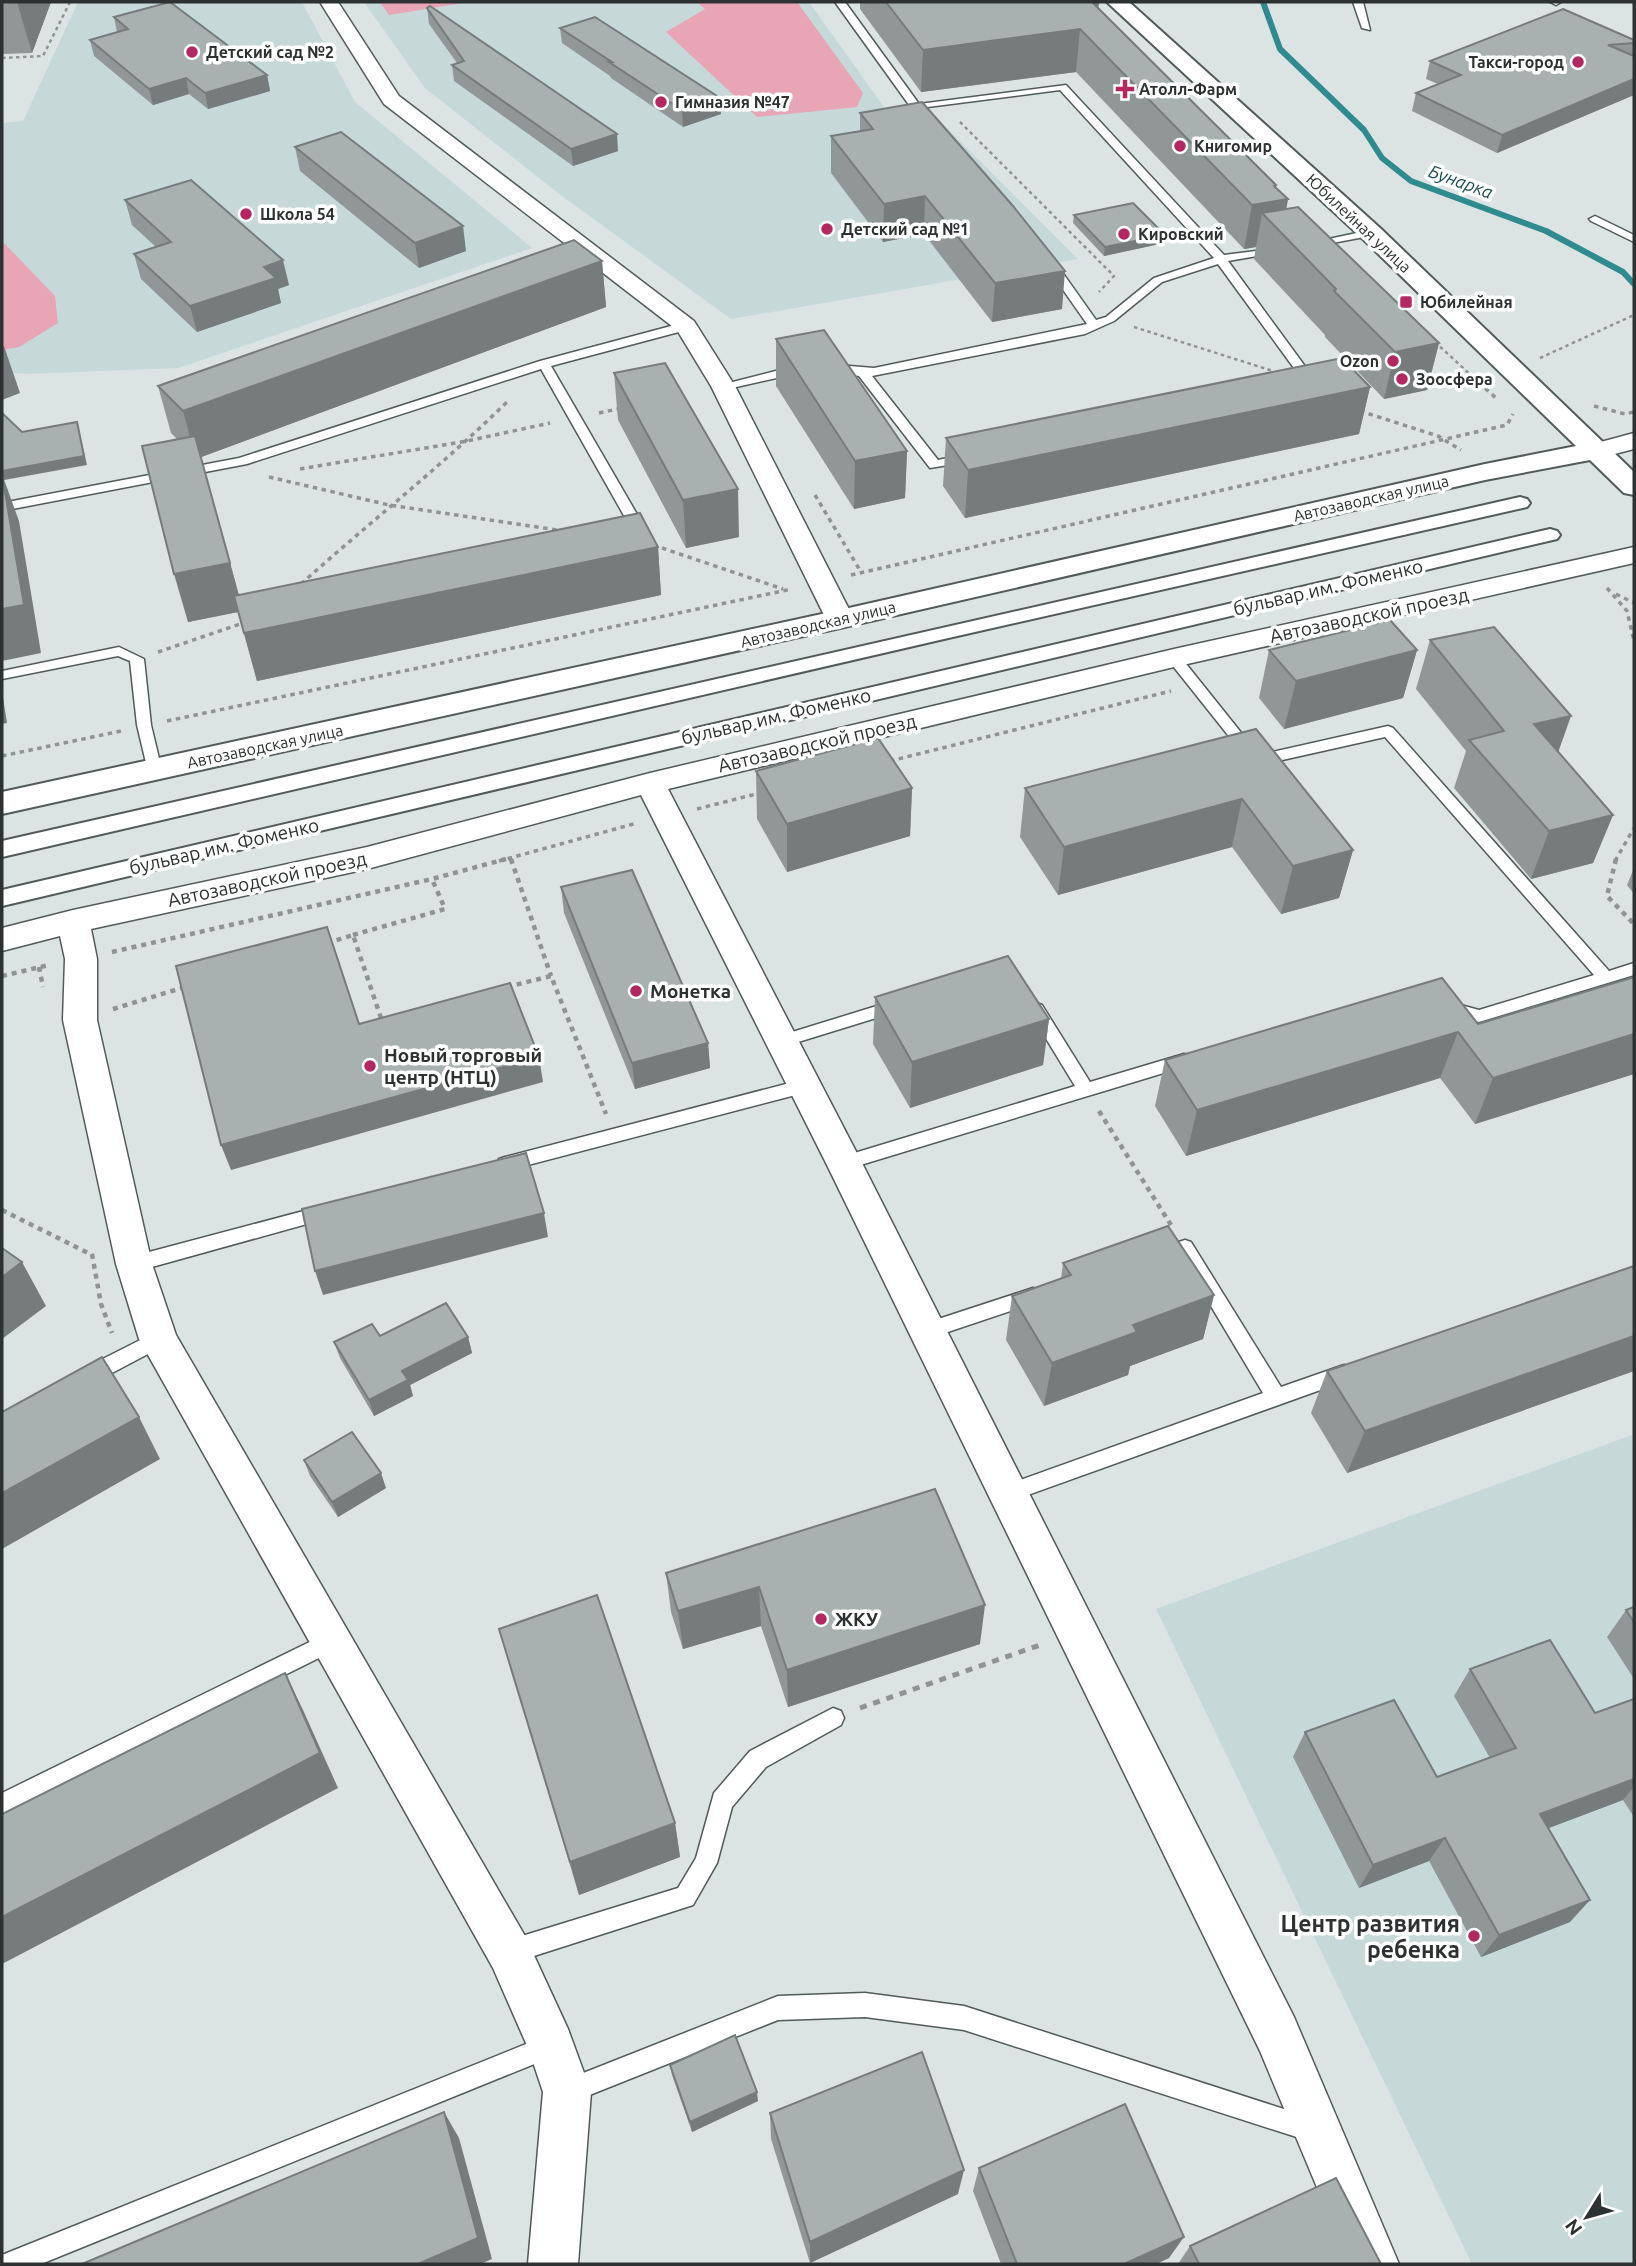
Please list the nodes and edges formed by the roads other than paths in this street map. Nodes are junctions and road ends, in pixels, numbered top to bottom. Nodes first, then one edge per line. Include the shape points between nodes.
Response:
1 (329, 2) edge
2 (840, 2) edge
3 (1117, 2) edge
4 (1357, 2) edge
5 (1367, 28) dead end
6 (1595, 219) dead end
7 (1371, 233) junction
8 (1634, 239) edge
9 (1299, 246) edge
10 (1286, 248) edge
11 (1221, 259) junction
12 (1049, 261) edge
13 (1093, 324) junction
14 (686, 326) junction
15 (544, 365) junction
16 (863, 373) junction
17 (723, 386) junction
18 (1298, 386) edge
19 (1634, 441) edge
20 (1595, 451) junction
21 (975, 456) edge
22 (1634, 487) edge
23 (1520, 503) dead end
24 (2, 507) edge
25 (1550, 535) dead end
26 (640, 544) edge
27 (1634, 555) edge
28 (839, 620) junction
29 (1174, 658) junction
30 (2, 675) edge
31 (155, 771) junction
32 (658, 800) junction
33 (2, 803) edge
34 (2, 849) edge
35 (2, 898) edge
36 (2, 939) edge
37 (77, 939) junction
38 (1634, 969) edge
39 (1606, 978) junction
40 (1026, 992) edge
41 (910, 1002) edge
42 (1426, 1002) edge
43 (782, 1041) junction
44 (1203, 1054) edge
45 (805, 1086) junction
46 (1086, 1090) junction
47 (844, 1163) junction
48 (481, 1170) edge
49 (347, 1206) edge
50 (1146, 1259) edge
51 (134, 1264) junction
52 (1056, 1289) edge
53 (927, 1331) junction
54 (158, 1339) junction
55 (1368, 1364) edge
56 (74, 1383) edge
57 (1276, 1397) junction
58 (1008, 1493) junction
59 (332, 1641) junction
60 (833, 1718) road end
61 (2, 1805) edge
62 (509, 1952) junction
63 (551, 2046) junction
64 (567, 2092) junction
65 (1318, 2133) junction
66 (10, 2264) edge
67 (553, 2264) edge
68 (1374, 2264) edge

1 - 14 street via 391,100
2 - 11 lane via 916,107 1062,87
3 - 7 street, Юбилейная улица
4 - 5 lane
6 - 8 lane
7 - 9 lane
7 - 20 street, Юбилейная улица
10 - 11 lane
11 - 13 lane via 1158,280 1110,319
11 - 18 lane via 1311,383
12 - 13 lane
13 - 16 lane via 1081,331
14 - 15 lane
14 - 17 street
15 - 24 lane via 242,461
15 - 26 lane
16 - 17 lane via 818,365
16 - 21 lane via 935,464
17 - 28 street
19 - 20 street, Автозаводская улица
20 - 22 street, Юбилейная улица
20 - 28 street, Автозаводская улица
23 - 34 street, бульвар им. Фоменко
25 - 35 street, бульвар им. Фоменко
27 - 29 street, Автозаводской проезд
28 - 31 street, Автозаводская улица
29 - 32 street, Автозаводской проезд
29 - 39 lane via 1256,761 1388,731
30 - 31 lane via 120,651 137,659 144,726
31 - 33 street, Автозаводская улица
32 - 37 street, Автозаводской проезд via 367,858
32 - 43 street
36 - 37 street, Автозаводской проезд
37 - 51 street via 80,1020
38 - 39 lane
39 - 42 lane via 1479,1016
40 - 46 lane
41 - 43 lane
43 - 45 street
44 - 46 lane
45 - 47 street
45 - 48 lane
46 - 47 lane
47 - 53 street
49 - 51 lane
50 - 57 lane via 1185,1247
51 - 54 street
52 - 53 lane
53 - 58 street
54 - 56 lane
54 - 59 street
55 - 57 lane
57 - 58 lane
58 - 65 street via 1277,2034
59 - 61 lane
59 - 62 street
60 - 62 lane via 758,1759 722,1801 706,1863 685,1897
62 - 63 street
63 - 64 street
63 - 66 lane
64 - 65 lane via 778,2008 864,2005 964,2018
64 - 67 street
65 - 68 street

